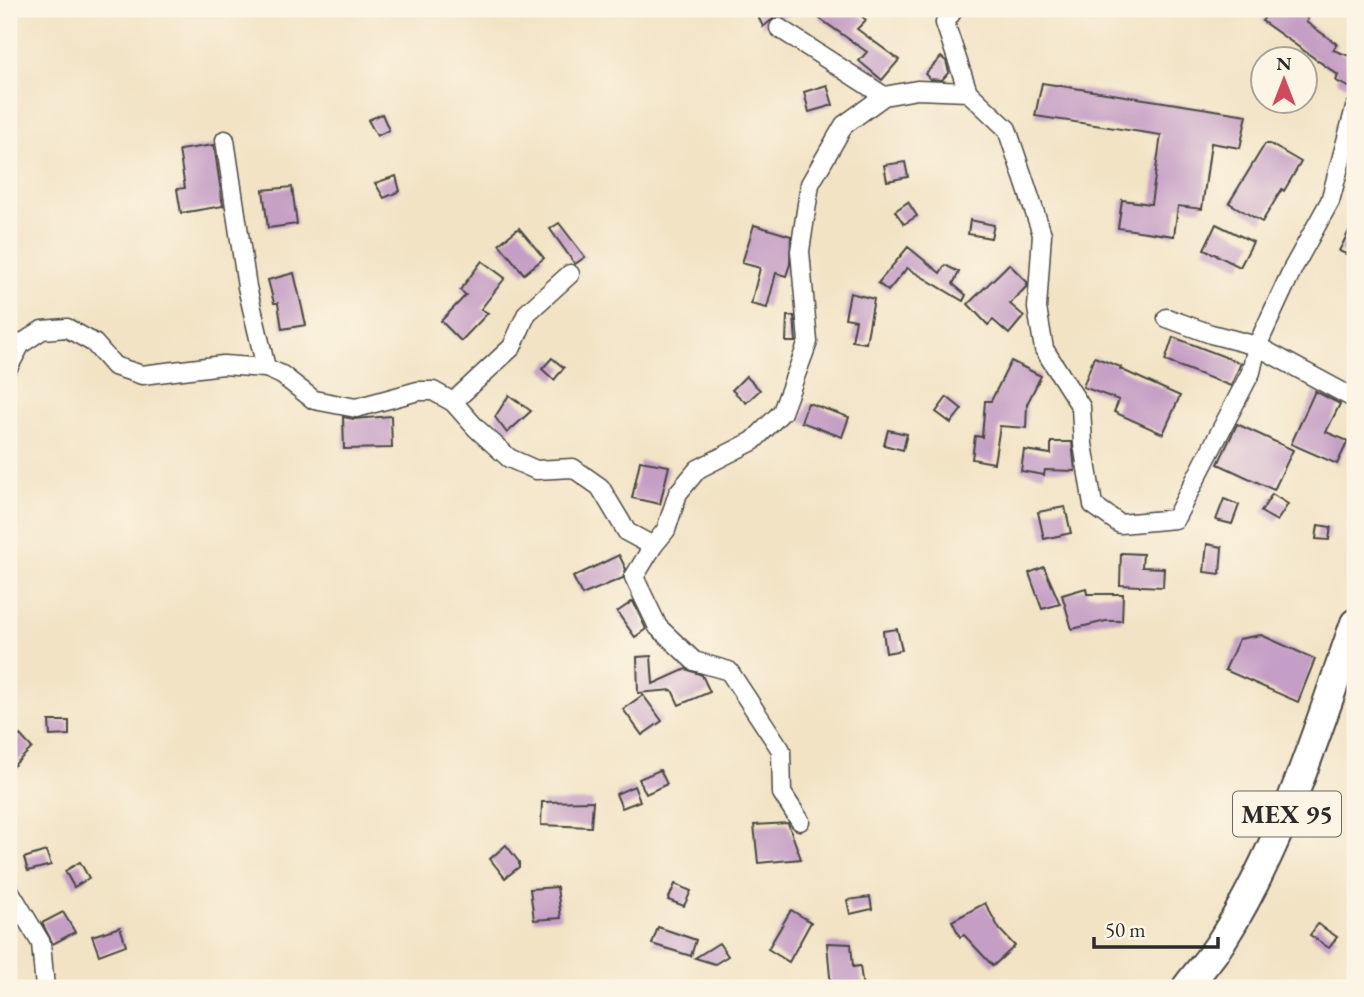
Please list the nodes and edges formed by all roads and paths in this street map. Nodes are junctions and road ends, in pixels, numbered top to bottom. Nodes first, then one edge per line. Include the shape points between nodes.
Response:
1 (954, 9) edge
2 (779, 28) dead end
3 (968, 92) junction
4 (884, 96) junction
5 (1355, 108) edge
6 (225, 139) dead end
7 (570, 274) dead end
8 (1167, 318) dead end
9 (1257, 346) junction
10 (9, 366) edge
11 (266, 368) junction
12 (1355, 399) edge
13 (453, 402) junction
14 (653, 546) junction
15 (1355, 623) edge
16 (800, 821) dead end
17 (9, 890) edge
18 (45, 988) edge
19 (1185, 988) edge

1 - 3 street via 946,23
2 - 4 street
3 - 4 street via 917,90
3 - 9 street via 1007,128 1042,234 1037,308 1044,349 1082,407 1093,505 1120,524 1175,519 1251,372
4 - 14 street via 844,125 810,184 800,251 808,342 782,412 753,441 698,469 678,493 666,530
5 - 9 street via 1330,201
6 - 11 street via 247,287
7 - 13 street via 527,313 512,347
8 - 9 street
9 - 12 street
10 - 11 street via 21,344 43,330 67,328 94,343 114,366 142,375 223,365
11 - 13 street via 314,400 355,408 418,391 433,391
13 - 14 street via 509,458 536,470 573,468 600,487 627,532
14 - 16 street via 634,577 658,627 695,661 729,671 781,750 782,793
15 - 19 main road, MEX 95 via 1291,805 1221,943
17 - 18 street via 41,943

